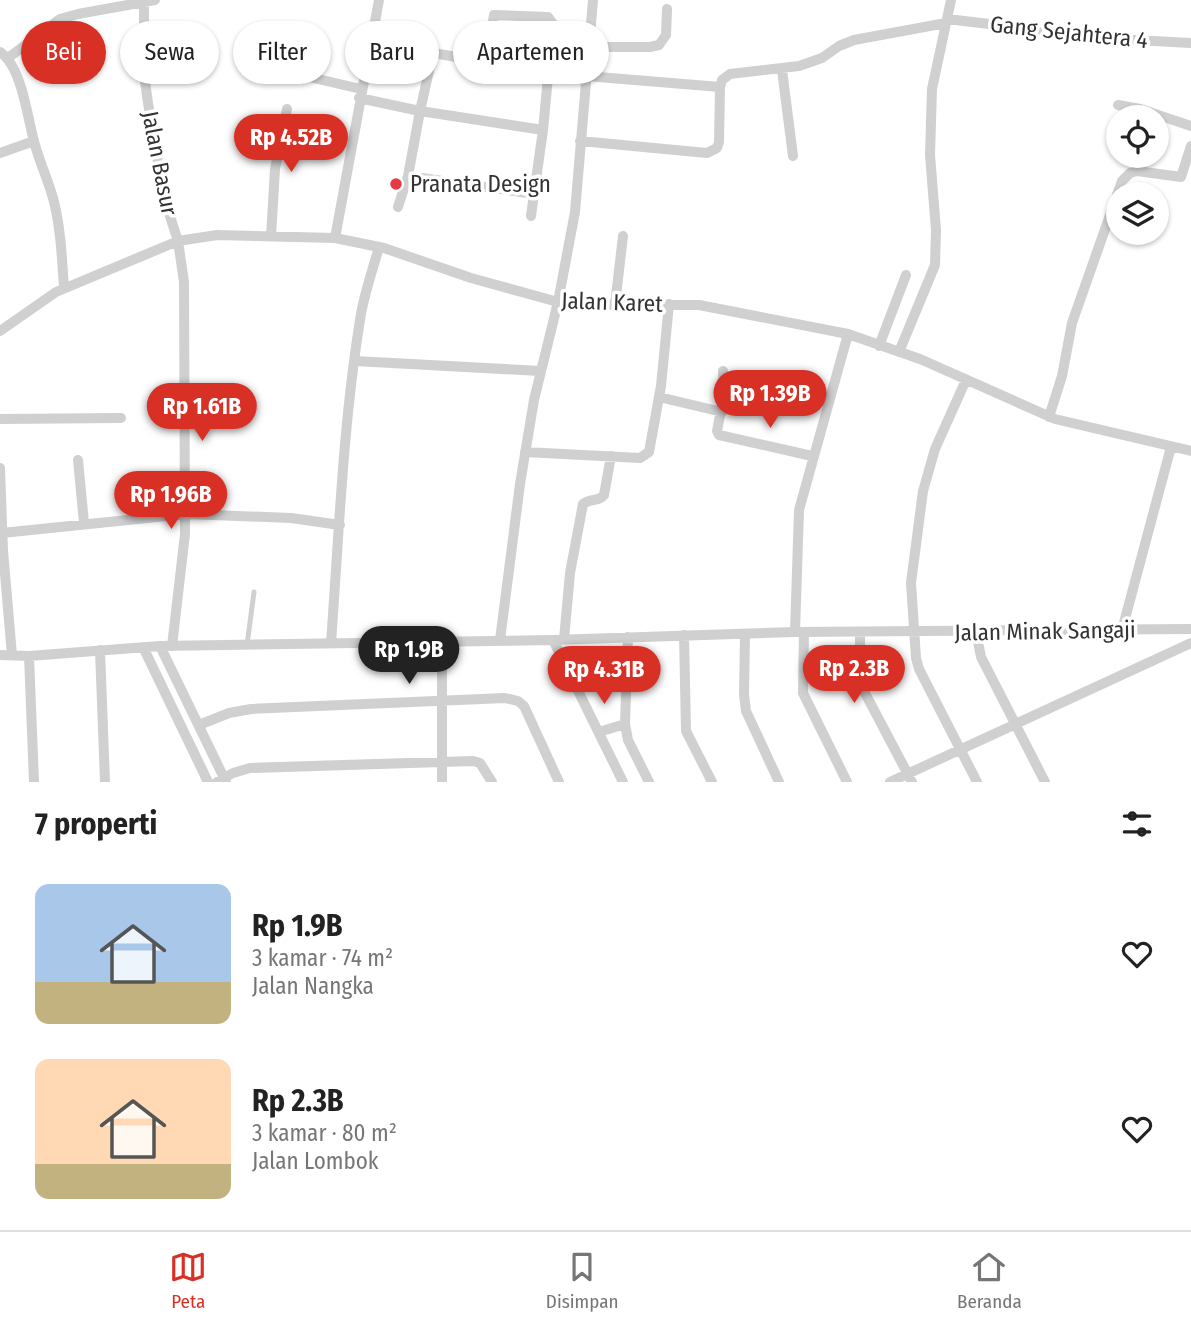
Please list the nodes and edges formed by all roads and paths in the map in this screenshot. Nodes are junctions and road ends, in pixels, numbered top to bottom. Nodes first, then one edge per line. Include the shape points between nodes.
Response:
1 (76, 0) edge
2 (379, 0) edge
3 (593, 0) edge
4 (951, 0) edge
5 (147, 1) edge
6 (667, 9) dead end
7 (78, 14) junction
8 (493, 21) edge
9 (552, 21) edge
10 (591, 21) edge
11 (947, 21) junction
12 (1191, 43) edge
13 (609, 47) edge
14 (4, 55) edge
15 (453, 56) edge
16 (782, 70) junction
17 (609, 78) edge
18 (325, 84) edge
19 (547, 84) edge
20 (585, 84) edge
21 (720, 87) junction
22 (360, 94) junction
23 (286, 109) dead end
24 (421, 111) junction
25 (1169, 119) edge
26 (1191, 126) edge
27 (543, 130) junction
28 (34, 141) junction
29 (580, 141) junction
30 (1191, 146) edge
31 (0, 153) edge
32 (793, 156) dead end
33 (408, 176) junction
34 (534, 194) junction
35 (398, 207) dead end
36 (531, 216) dead end
37 (271, 236) junction
38 (623, 236) dead end
39 (335, 237) junction
40 (178, 241) junction
41 (379, 247) junction
42 (906, 275) dead end
43 (64, 288) junction
44 (558, 302) junction
45 (668, 304) junction
46 (615, 305) junction
47 (0, 331) edge
48 (848, 334) junction
49 (879, 346) junction
50 (899, 352) junction
51 (355, 361) junction
52 (541, 371) junction
53 (723, 371) dead end
54 (966, 380) junction
55 (659, 397) junction
56 (722, 412) junction
57 (1049, 417) junction
58 (121, 418) dead end
59 (0, 419) edge
60 (1171, 447) junction
61 (1191, 451) edge
62 (526, 452) junction
63 (611, 456) junction
64 (812, 456) junction
65 (78, 460) dead end
66 (0, 468) edge
67 (1, 495) edge
68 (186, 514) junction
69 (84, 523) junction
70 (340, 525) junction
71 (2, 533) junction
72 (254, 592) dead end
73 (1191, 629) edge
74 (1122, 630) junction
75 (799, 632) junction
76 (860, 632) junction
77 (976, 632) junction
78 (914, 633) junction
79 (745, 634) junction
80 (684, 635) junction
81 (628, 637) junction
82 (500, 640) junction
83 (558, 640) junction
84 (442, 641) junction
85 (331, 643) junction
86 (1191, 643) edge
87 (247, 645) junction
88 (166, 646) junction
89 (143, 647) junction
90 (100, 650) junction
91 (0, 655) edge
92 (12, 655) junction
93 (29, 656) junction
94 (443, 701) junction
95 (1016, 723) junction
96 (625, 724) junction
97 (199, 725) junction
98 (599, 732) junction
99 (961, 748) junction
100 (442, 763) junction
101 (640, 767) junction
102 (910, 778) edge
103 (621, 779) edge
104 (223, 780) edge
105 (34, 782) edge
106 (105, 782) edge
107 (208, 782) edge
108 (442, 782) edge
109 (492, 782) edge
110 (559, 782) edge
111 (649, 782) edge
112 (712, 782) edge
113 (779, 782) edge
114 (847, 782) edge
115 (890, 782) edge
116 (977, 782) edge
117 (1045, 782) edge

1 - 7 street
2 - 22 street
3 - 10 street
4 - 11 street
5 - 7 street
5 - 40 street, Jalan Basur via 144,75 164,198
6 - 13 street via 666,35 659,45
7 - 14 street via 60,19
8 - 9 street via 494,15
11 - 12 street, Gang Sejahtera 4
11 - 16 street, Gang Sejahtera 4 via 865,36 811,62
11 - 50 street via 932,89 935,265
14 - 28 street via 23,96
15 - 24 street via 433,53
16 - 21 street, Gang Sejahtera 4 via 730,74
16 - 32 street
17 - 21 street
18 - 22 street
19 - 27 street
20 - 29 street
21 - 29 street via 719,142 706,153
22 - 24 street
22 - 39 street
23 - 37 street via 275,169
24 - 27 street
24 - 33 street
25 - 26 street
27 - 34 street
28 - 31 street
28 - 43 street via 55,207
29 - 44 street via 575,212
30 - 57 street via 1181,177 1137,171 1122,181 1072,323
33 - 34 street
33 - 35 street
34 - 36 street
37 - 39 street, Jalan Karet
37 - 40 street, Jalan Karet via 217,235
38 - 46 street
39 - 41 street, Jalan Karet
40 - 43 street, Jalan Karet
40 - 68 street, Jalan Basur via 186,338
41 - 44 street, Jalan Karet
41 - 51 street
42 - 49 street
43 - 47 street, Jalan Karet
44 - 46 street, Jalan Karet
44 - 52 street
45 - 46 street, Jalan Karet
45 - 48 street, Jalan Karet via 699,305
45 - 55 street
48 - 49 street, Jalan Karet
48 - 64 street
49 - 50 street, Jalan Karet
50 - 54 street, Jalan Karet
51 - 52 street
51 - 70 street
52 - 62 street
53 - 56 street
54 - 57 street, Jalan Karet
54 - 78 street via 935,449 923,491 911,583
55 - 56 street
55 - 63 street via 649,452 640,458
56 - 64 street via 719,435
57 - 60 street, Jalan Karet
58 - 59 street
60 - 61 street, Jalan Karet
60 - 74 street
62 - 63 street
62 - 82 street
63 - 83 street via 604,495 583,504
64 - 75 street via 799,510
65 - 69 street
66 - 67 street
67 - 71 street
68 - 69 street
68 - 70 street via 291,517
68 - 88 street, Jalan Basur
69 - 71 street
70 - 85 street
71 - 92 street
72 - 87 lane
73 - 74 street, Jalan Minak Sangaji
74 - 77 street, Jalan Minak Sangaji
75 - 76 street, Jalan Minak Sangaji
75 - 79 street, Jalan Minak Sangaji
75 - 114 street via 803,693
76 - 78 street, Jalan Minak Sangaji
76 - 102 street via 860,676 865,693
77 - 78 street, Jalan Minak Sangaji
77 - 95 street via 981,657
78 - 99 street via 919,669
79 - 80 street, Jalan Minak Sangaji
79 - 113 street via 746,711
80 - 81 street, Jalan Minak Sangaji
80 - 112 street via 687,731
81 - 83 street, Jalan Minak Sangaji
81 - 96 street
82 - 83 street, Jalan Minak Sangaji
82 - 84 street, Jalan Minak Sangaji
83 - 98 street
84 - 85 street, Jalan Minak Sangaji
84 - 94 street
85 - 87 street, Jalan Minak Sangaji
86 - 95 street
87 - 88 street, Jalan Minak Sangaji
88 - 89 street, Jalan Minak Sangaji
88 - 97 street
89 - 90 street, Jalan Minak Sangaji
89 - 107 street
90 - 93 street, Jalan Minak Sangaji
90 - 106 street
91 - 92 street, Jalan Minak Sangaji
92 - 93 street, Jalan Minak Sangaji
93 - 105 street
94 - 97 street via 251,709
94 - 100 street
94 - 110 street via 518,701
95 - 99 street
95 - 117 street
96 - 98 street
96 - 101 street
97 - 104 street
98 - 103 street
99 - 102 street
99 - 116 street
100 - 104 street via 250,768
100 - 108 street
100 - 109 street via 480,763
101 - 103 street
101 - 111 street
102 - 115 street

